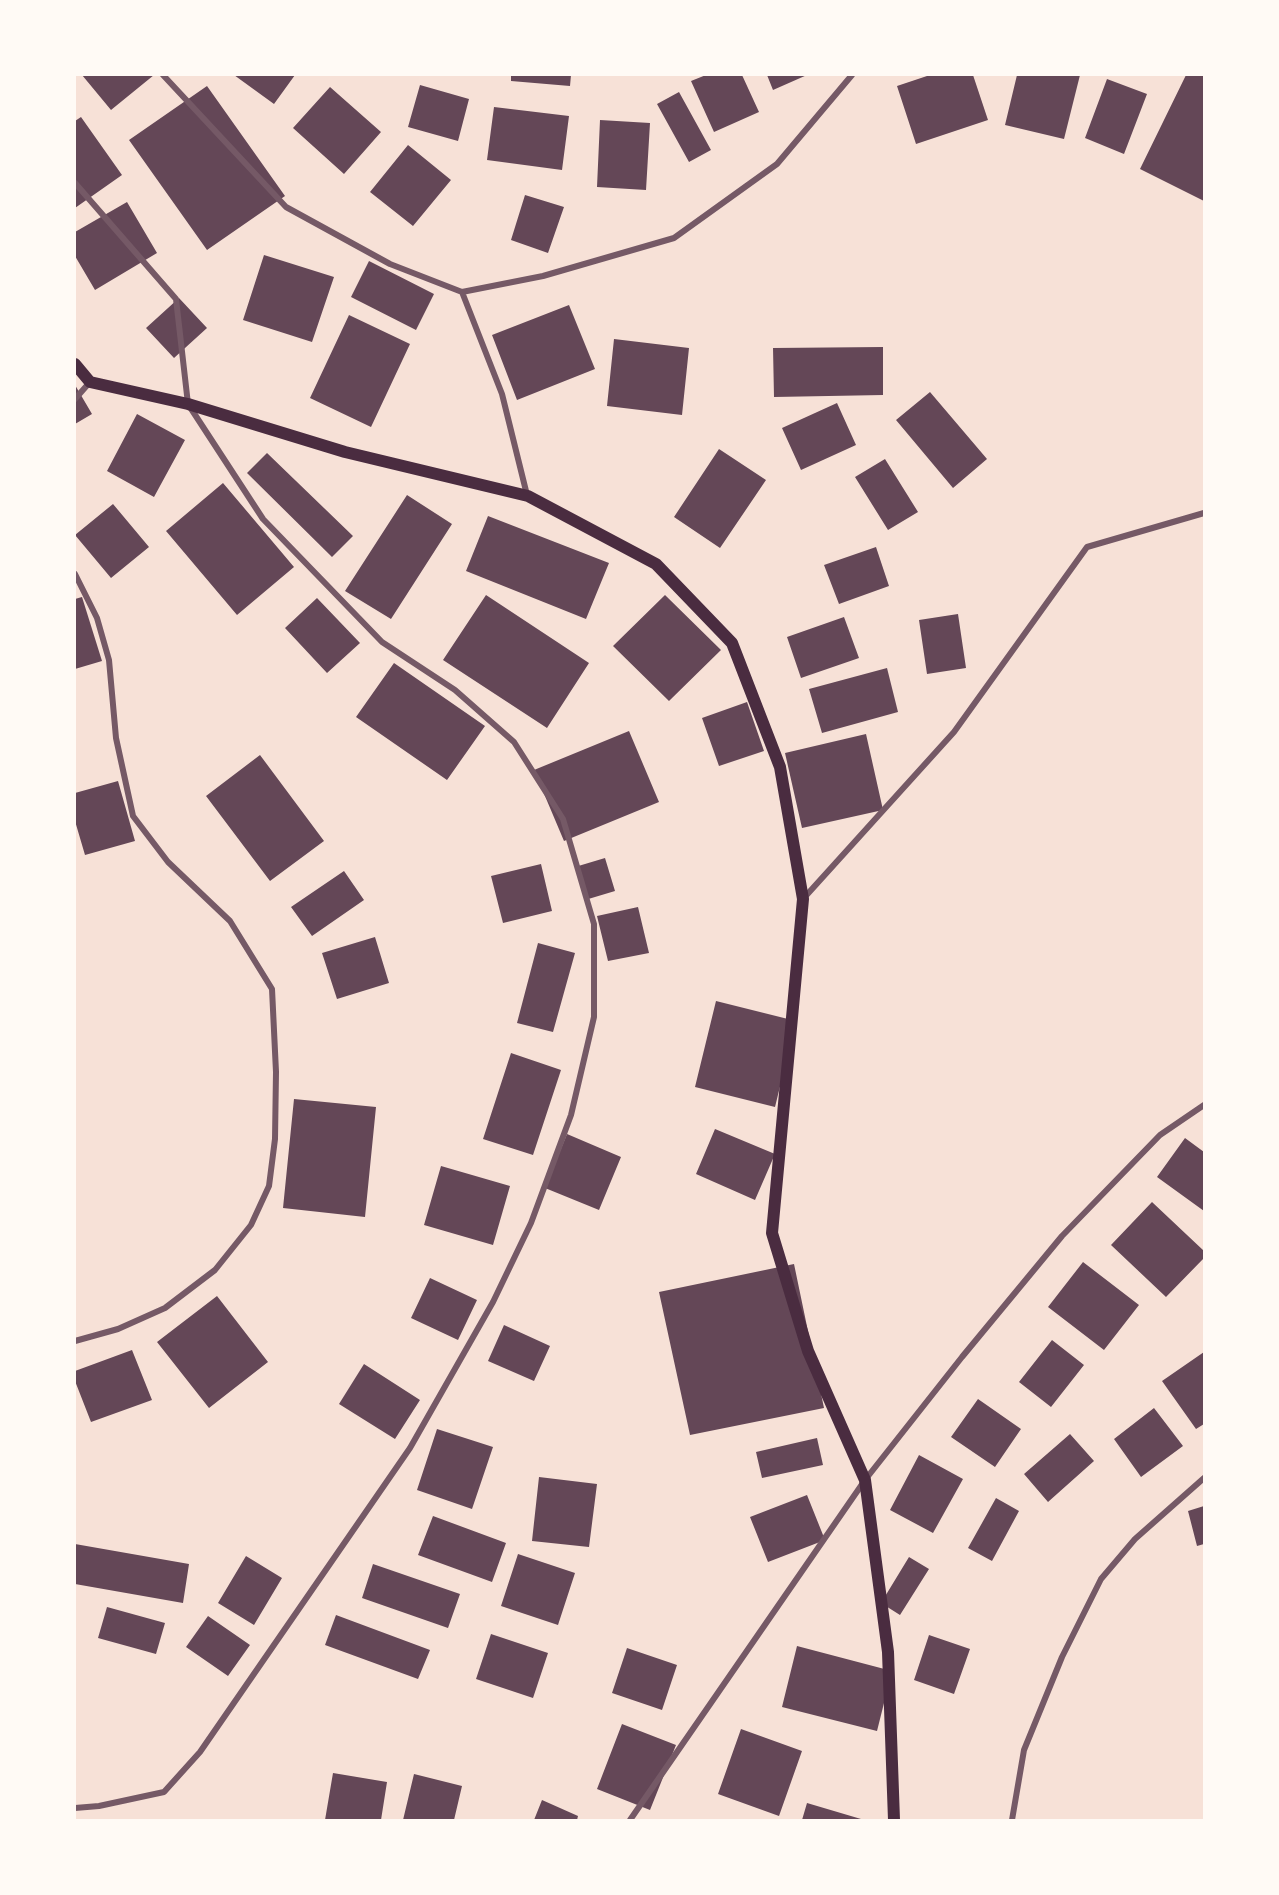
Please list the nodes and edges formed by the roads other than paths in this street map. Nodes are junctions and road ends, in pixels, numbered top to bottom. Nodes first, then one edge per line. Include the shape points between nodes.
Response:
1 (163, 75) edge
2 (852, 75) edge
3 (75, 183) edge
4 (462, 292) junction
5 (75, 364) edge
6 (90, 382) junction
7 (75, 399) edge
8 (188, 404) junction
9 (528, 496) junction
10 (1204, 513) edge
11 (75, 574) edge
12 (804, 899) junction
13 (1204, 1105) edge
14 (75, 1341) edge
15 (1204, 1478) edge
16 (865, 1480) junction
17 (75, 1808) edge
18 (630, 1820) edge
19 (894, 1820) edge
20 (1011, 1820) edge

1 - 4 street via 286,207 390,264
2 - 4 street via 777,164 674,238 543,276
3 - 8 street via 176,299
4 - 9 street via 502,394
5 - 6 main road
6 - 7 street
6 - 8 main road
8 - 9 main road via 345,452
8 - 17 street via 263,519 382,642 454,690 514,742 563,819 594,924 594,1017 571,1115 531,1223 493,1302 410,1448 200,1752 164,1792
9 - 12 main road via 656,564 732,643 780,767
10 - 12 street via 1087,547 954,732
11 - 14 street via 97,618 109,660 116,738 133,816 168,862 231,921 272,989 276,1072 275,1139 269,1186 251,1225 215,1270 165,1308 118,1329
12 - 16 main road via 772,1233 808,1351
13 - 16 street via 1160,1135 1062,1236
15 - 20 street via 1135,1539 1101,1579 1062,1657 1024,1750
16 - 18 street
16 - 19 main road via 888,1652

